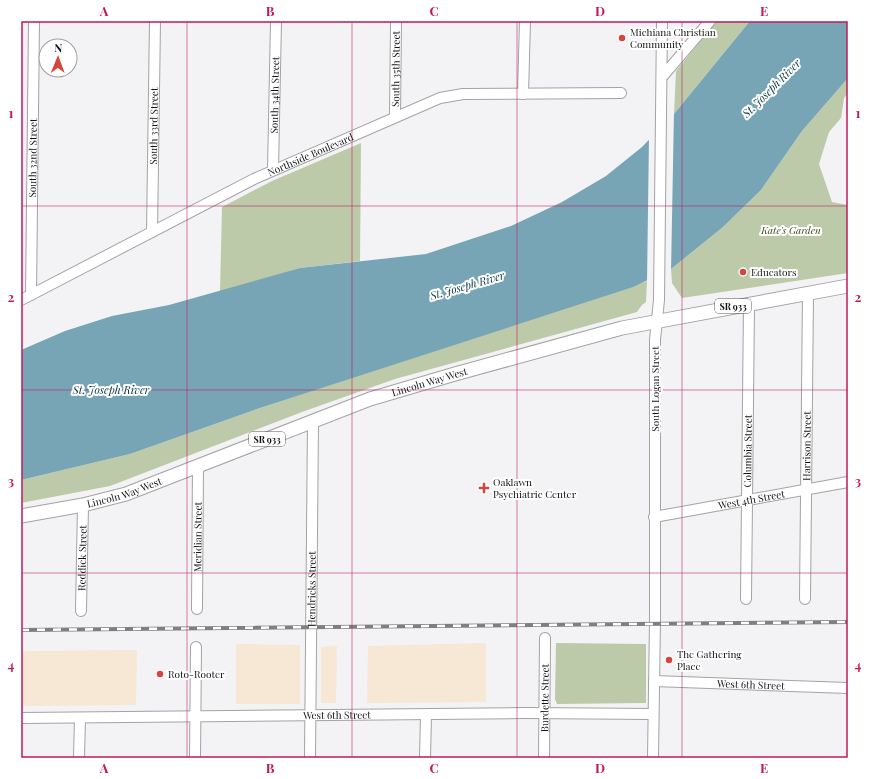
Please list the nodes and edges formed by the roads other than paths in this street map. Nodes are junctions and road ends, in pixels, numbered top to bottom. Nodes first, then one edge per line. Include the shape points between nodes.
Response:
1 (34, 21) edge
2 (155, 21) edge
3 (276, 21) edge
4 (396, 21) edge
5 (525, 21) edge
6 (662, 21) edge
7 (710, 21) edge
8 (662, 77) junction
9 (621, 92) dead end
10 (523, 94) junction
11 (395, 117) junction
12 (274, 170) junction
13 (152, 232) junction
14 (848, 286) edge
15 (808, 293) junction
16 (30, 295) junction
17 (21, 300) edge
18 (749, 303) junction
19 (657, 320) junction
20 (313, 421) junction
21 (198, 465) junction
22 (848, 482) edge
23 (806, 489) junction
24 (747, 500) junction
25 (83, 505) junction
26 (21, 516) edge
27 (654, 517) junction
28 (746, 599) dead end
29 (805, 599) dead end
30 (197, 610) dead end
31 (82, 611) dead end
32 (545, 638) dead end
33 (196, 647) dead end
34 (654, 681) junction
35 (848, 688) edge
36 (544, 714) junction
37 (653, 714) junction
38 (311, 715) junction
39 (426, 715) junction
40 (195, 717) junction
41 (21, 718) edge
42 (80, 718) junction
43 (79, 758) edge
44 (194, 758) edge
45 (310, 758) edge
46 (425, 758) edge
47 (544, 758) edge
48 (653, 758) edge

1 - 16 street, South 32nd Street
2 - 13 street, South 33rd Street
3 - 12 street, South 34th Street
4 - 11 street, South 35th Street
5 - 10 street
6 - 8 street, South Logan Street
7 - 8 street
8 - 19 street, South Logan Street
9 - 10 street, Northside Boulevard
10 - 11 street, Northside Boulevard via 456,94
11 - 12 street, Northside Boulevard
12 - 13 street, Northside Boulevard
13 - 16 street, Northside Boulevard
14 - 15 main road, Lincoln Way West / SR 933
15 - 18 main road, Lincoln Way West / SR 933
15 - 23 street, Harrison Street
16 - 17 street, Northside Boulevard
18 - 19 main road, Lincoln Way West / SR 933
18 - 24 street, Columbia Street
19 - 20 main road, Lincoln Way West / SR 933 via 416,385
19 - 27 street, South Logan Street
20 - 21 main road, Lincoln Way West / SR 933
20 - 38 street, Hendricks Street
21 - 25 main road, Lincoln Way West / SR 933 via 126,494
21 - 30 street, Meridian Street
22 - 23 street, West 4th Street
23 - 24 street, West 4th Street
23 - 29 street, Harrison Street
24 - 27 street, West 4th Street
24 - 28 street, Columbia Street
25 - 26 main road, Lincoln Way West / SR 933
25 - 31 street, Reddick Street
27 - 34 street, South Logan Street
32 - 36 street, Burdette Street
33 - 40 street
34 - 35 street, West 6th Street
34 - 37 street, South Logan Street
36 - 37 street, West 6th Street
36 - 39 street, West 6th Street
36 - 47 street, Burdette Street
37 - 48 street, South Logan Street
38 - 39 street, West 6th Street
38 - 40 street, West 6th Street
38 - 45 street, Hendricks Street
39 - 46 street
40 - 42 street, West 6th Street
40 - 44 street
41 - 42 street, West 6th Street
42 - 43 street

